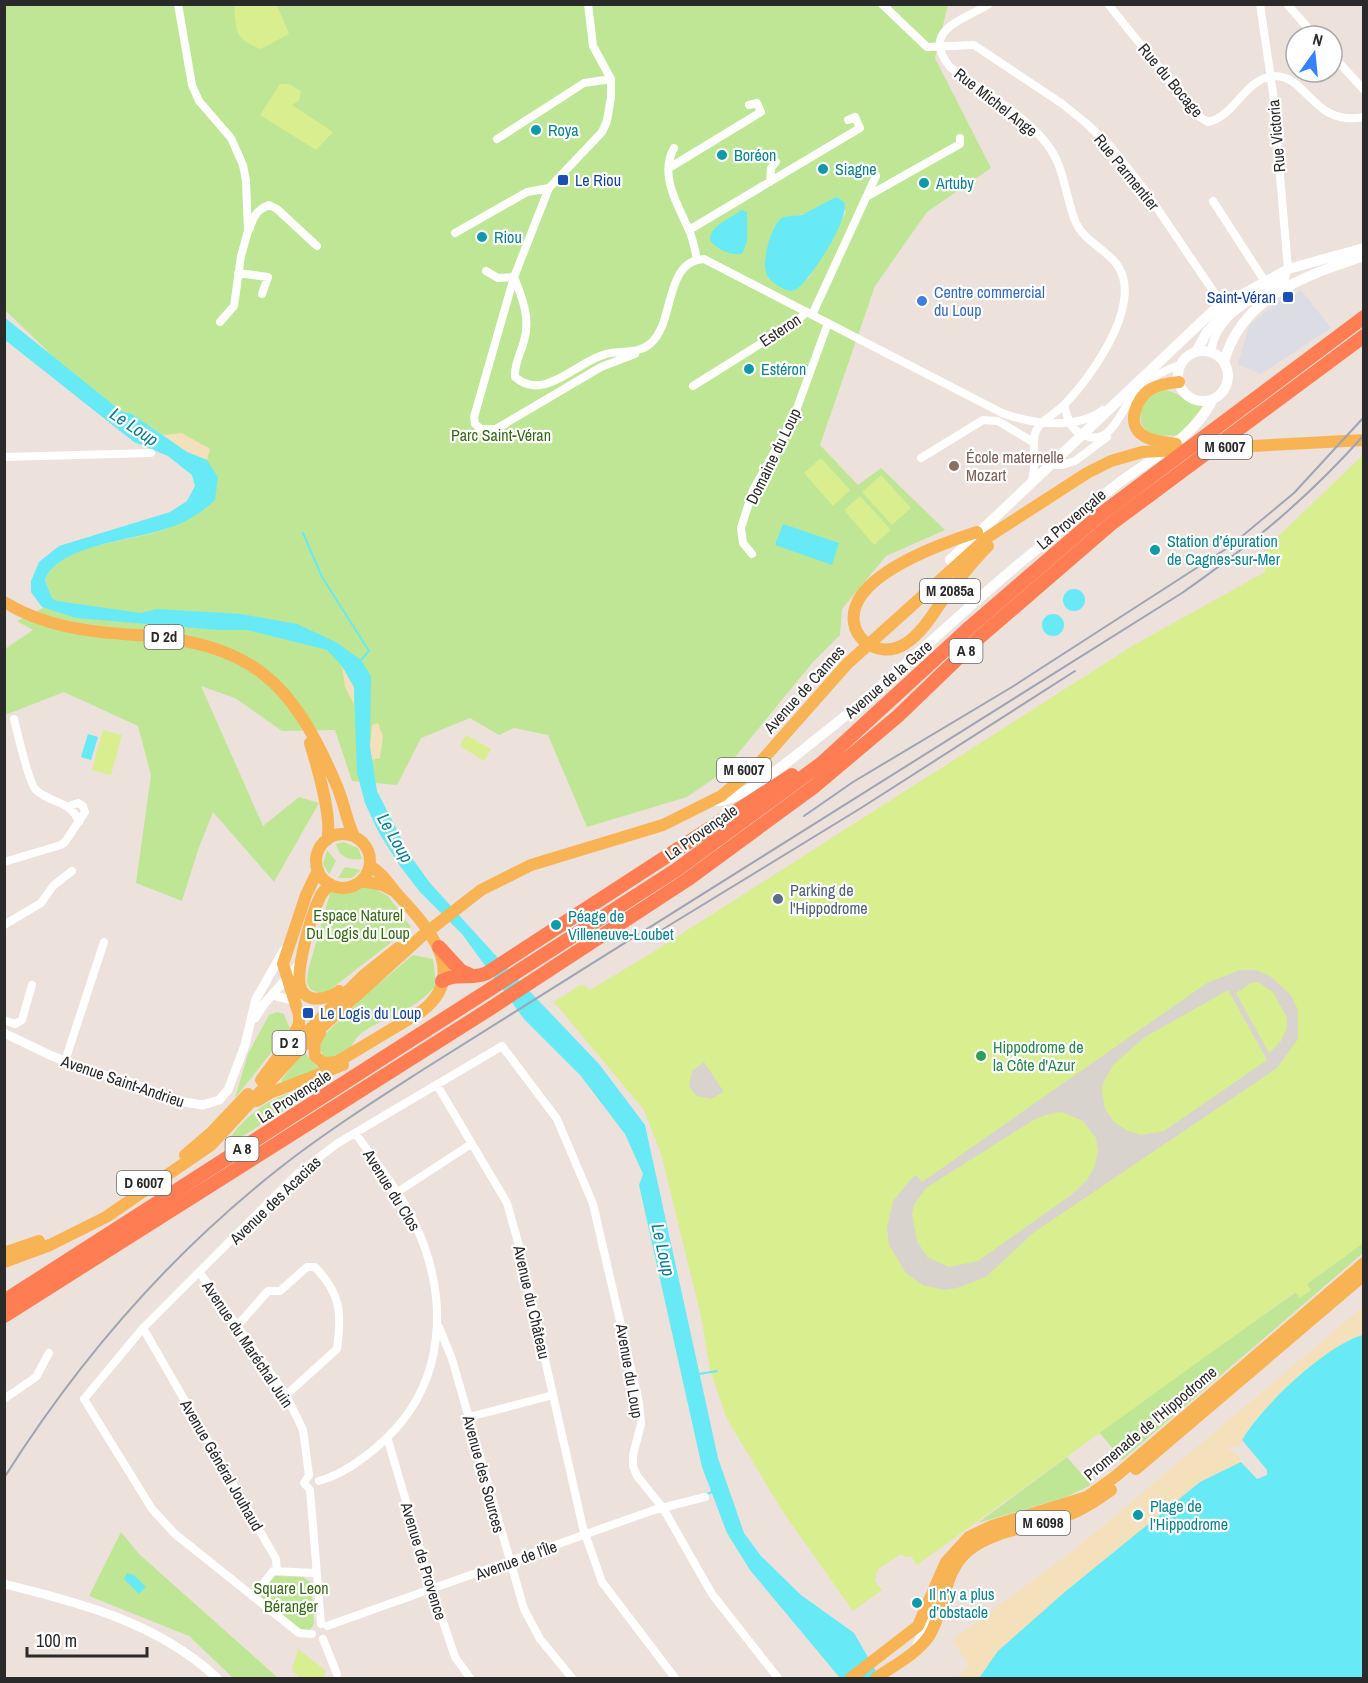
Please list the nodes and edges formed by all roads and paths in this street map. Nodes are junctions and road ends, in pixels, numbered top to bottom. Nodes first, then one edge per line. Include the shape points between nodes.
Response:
1 (178, 4) edge
2 (588, 4) edge
3 (882, 4) edge
4 (989, 4) edge
5 (1108, 4) edge
6 (1260, 4) edge
7 (1287, 4) edge
8 (1304, 24) edge
9 (940, 48) junction
10 (1344, 68) edge
11 (1270, 77) junction
12 (611, 79) junction
13 (1364, 90) edge
14 (749, 105) dead end
15 (1364, 117) edge
16 (848, 120) dead end
17 (960, 138) dead end
18 (497, 139) dead end
19 (675, 148) dead end
20 (776, 162) dead end
21 (669, 168) junction
22 (876, 176) dead end
23 (770, 182) junction
24 (549, 188) junction
25 (866, 197) junction
26 (1213, 201) dead end
27 (689, 230) junction
28 (248, 231) junction
29 (455, 233) dead end
30 (317, 246) dead end
31 (1364, 248) edge
32 (1364, 256) edge
33 (697, 260) junction
34 (1288, 269) junction
35 (486, 271) dead end
36 (238, 273) junction
37 (514, 277) junction
38 (1264, 280) junction
39 (1243, 292) junction
40 (262, 294) dead end
41 (1222, 304) junction
42 (809, 314) junction
43 (1364, 317) edge
44 (220, 322) dead end
45 (828, 323) junction
46 (1364, 336) edge
47 (642, 348) junction
48 (1196, 352) junction
49 (1211, 352) junction
50 (1224, 362) junction
51 (1180, 365) junction
52 (1179, 382) junction
53 (693, 386) dead end
54 (1145, 393) junction
55 (1122, 398) junction
56 (1213, 399) junction
57 (1064, 405) junction
58 (1018, 418) junction
59 (1044, 421) junction
60 (1067, 422) junction
61 (1035, 431) junction
62 (1082, 434) junction
63 (1364, 435) edge
64 (1364, 440) edge
65 (1033, 442) junction
66 (1160, 446) junction
67 (151, 453) dead end
68 (1036, 454) junction
69 (4, 457) edge
70 (921, 458) dead end
71 (1050, 465) junction
72 (1031, 482) junction
73 (1016, 518) junction
74 (977, 532) junction
75 (752, 554) dead end
76 (950, 560) junction
77 (4, 602) edge
78 (888, 705) junction
79 (301, 716) junction
80 (14, 719) dead end
81 (713, 801) junction
82 (354, 836) junction
83 (327, 840) junction
84 (4, 862) edge
85 (370, 866) junction
86 (318, 870) junction
87 (72, 871) dead end
88 (362, 881) junction
89 (330, 884) junction
90 (479, 888) junction
91 (396, 892) junction
92 (449, 910) joint
93 (4, 925) edge
94 (420, 934) junction
95 (104, 942) dead end
96 (287, 946) junction
97 (439, 947) junction
98 (302, 961) junction
99 (481, 975) junction
100 (363, 976) junction
101 (286, 980) junction
102 (265, 981) junction
103 (442, 981) junction
104 (32, 985) dead end
105 (272, 995) junction
106 (298, 996) junction
107 (4, 1020) edge
108 (327, 1024) junction
109 (251, 1026) junction
110 (4, 1033) edge
111 (371, 1043) junction
112 (502, 1046) joint
113 (65, 1061) junction
114 (261, 1080) junction
115 (437, 1085) junction
116 (237, 1120) junction
117 (356, 1134) junction
118 (471, 1144) junction
119 (396, 1193) junction
120 (4, 1253) edge
121 (4, 1262) edge
122 (1364, 1263) edge
123 (200, 1273) junction
124 (1364, 1275) edge
125 (50, 1287) junction
126 (4, 1300) edge
127 (4, 1316) edge
128 (239, 1324) junction
129 (4, 1326) edge
130 (439, 1327) junction
131 (143, 1328) junction
132 (49, 1353) dead end
133 (286, 1395) junction
134 (553, 1395) junction
135 (4, 1399) edge
136 (468, 1417) junction
137 (388, 1440) junction
138 (309, 1475) junction
139 (319, 1481) junction
140 (310, 1490) junction
141 (705, 1497) dead end
142 (663, 1508) junction
143 (585, 1535) junction
144 (509, 1563) junction
145 (277, 1571) junction
146 (315, 1573) junction
147 (4, 1584) edge
148 (432, 1589) junction
149 (253, 1597) junction
150 (324, 1625) junction
151 (312, 1634) junction
152 (323, 1639) junction
153 (918, 1640) junction
154 (854, 1676) edge
155 (338, 1677) edge
156 (217, 1678) edge
157 (470, 1678) edge
158 (572, 1678) edge
159 (675, 1678) edge
160 (778, 1678) edge
161 (876, 1678) edge

1 - 28 street via 192,85 199,101 231,138 243,165
2 - 12 street via 593,46
3 - 9 street via 927,47
4 - 9 street via 952,23 944,32
5 - 11 street, Rue du Bocage via 1198,116 1208,122 1218,120 1251,86
6 - 11 street, Rue Victoria
7 - 8 street
9 - 41 street, Rue Parmentier via 974,45 1061,103 1095,131 1144,189
9 - 57 street, Rue Michel Ange via 950,67 1025,123 1052,151 1078,227 1110,256 1122,277 1122,307 1114,335
10 - 13 street
11 - 15 street via 1285,77 1295,83 1312,102 1334,116
11 - 34 street, Rue Victoria
12 - 18 street via 584,83
12 - 24 street via 610,108 602,132
14 - 21 street via 757,103 761,112
16 - 23 street via 855,117 860,128
17 - 25 street via 960,144
19 - 21 street
20 - 23 street via 771,168
21 - 27 street via 669,181
22 - 25 street
23 - 27 street
24 - 29 street via 527,192
24 - 37 street
25 - 42 street
26 - 38 street
27 - 33 street
28 - 30 street via 260,208 269,205
28 - 36 street
31 - 34 main road, M 2085a
32 - 50 main road via 1311,274 1266,301 1237,329
33 - 42 street via 713,262
33 - 47 street via 680,273 660,331
34 - 38 main road, M 2085a
34 - 49 street via 1285,278 1226,321 1215,334
35 - 37 street via 498,278
36 - 40 street via 268,277
36 - 44 street via 234,306
37 - 47 street via 526,318 526,332 514,368 515,377 522,383 544,385 591,360
37 - 47 street via 474,417 481,429 496,429 601,367
38 - 39 main road, M 2085a
39 - 41 main road, M 2085a
39 - 48 main road via 1207,332
41 - 55 main road, M 2085a via 1195,325
42 - 45 street
42 - 53 street, Esteron
43 - 78 highway, La Provençale / A 8 via 1101,514 970,627
45 - 58 street via 967,396
45 - 75 street, Domaine du Loup via 794,419 750,499 741,528 743,543
46 - 125 highway, La Provençale / A 8 via 1111,524 815,786 687,880
48 - 49 main road
48 - 51 main road
49 - 50 main road
50 - 56 main road via 1227,382
51 - 52 main road
51 - 62 street via 1142,387 1109,431 1096,438
52 - 54 main road
52 - 56 main road via 1193,399
54 - 66 main road via 1136,408 1135,425 1145,438
54 - 71 street via 1113,432 1090,451 1066,464
55 - 60 street via 1091,418
55 - 62 main road, M 2085a
56 - 81 main road, Avenue de la Gare via 1193,429 1038,547 854,710 745,791 723,802
57 - 59 street, Rue Michel Ange
57 - 60 street
58 - 59 street
58 - 61 street
59 - 60 street
59 - 61 street, Rue Michel Ange
60 - 62 street
61 - 65 street
62 - 71 main road, M 2085a
63 - 66 main road, Avenue de Cannes / M 6007
64 - 66 main road, Avenue de Cannes / M 6007
65 - 68 street
65 - 70 street via 998,421 983,420
66 - 73 main road, Avenue de Cannes / M 6007 via 1112,461 1069,483
66 - 76 main road, Avenue de Cannes / M 6007 via 1114,454 1078,471 1012,512
67 - 69 street
68 - 71 street
68 - 72 street
71 - 72 main road, M 2085a
72 - 74 main road, M 2085a
73 - 74 main road, M 2085a via 972,562 913,638 894,648 877,649 857,635 855,609 872,584 906,562
73 - 81 main road, Avenue de Cannes / M 6007 via 963,559 847,664 756,767
74 - 76 main road
76 - 90 main road, Avenue de Cannes / M 6007 via 843,659 726,786 689,808 530,859
77 - 79 main road, D 2d via 36,618 74,629 166,637 221,649 274,681
78 - 99 highway via 767,792
78 - 126 highway, La Provençale / A 8 via 822,763 676,870
79 - 82 main road, D 2d via 337,786
79 - 83 main road, D 2d via 321,783 329,828
80 - 84 street via 34,789 69,806 79,822 61,846
81 - 90 main road, Avenue de Cannes / M 6007 via 663,825 531,865
82 - 83 main road via 342,834
82 - 85 main road via 368,849
83 - 86 main road via 318,853
85 - 88 main road
85 - 91 main road
86 - 89 main road
86 - 96 main road, D 2
87 - 93 street via 53,886 41,903
88 - 89 main road via 350,887
88 - 91 main road
89 - 98 main road, D 2 via 318,899
90 - 92 main road, Avenue de Cannes / M 6007
91 - 97 main road
92 - 94 main road, Avenue de Cannes / D 6007
94 - 100 main road, Avenue de Cannes / D 6007
94 - 108 main road, Avenue de Cannes / D 6007
95 - 113 street
96 - 101 main road, D 2 via 283,964
96 - 102 street, Avenue Saint-Andrieu / D 2
97 - 99 highway via 461,971
97 - 103 main road via 444,967
98 - 101 street, D 2
98 - 106 main road, D 2
99 - 103 highway via 454,976
100 - 106 main road via 328,998
100 - 114 main road, Avenue de Cannes / D 6007 via 315,1020
101 - 102 street via 276,977
101 - 105 street, D 2
101 - 106 main road, D 2
102 - 105 street
102 - 109 street, Avenue Saint-Andrieu / D 2
103 - 111 main road via 427,1007
104 - 107 street via 22,1020 15,1024
105 - 106 street
105 - 109 street, D 2
106 - 114 main road, D 2 via 300,1020 296,1032
108 - 111 main road via 313,1049 323,1063 337,1062
108 - 116 main road, Avenue de Cannes / D 6007
109 - 113 street, Avenue Saint-Andrieu / D 2 via 228,1090 219,1100 203,1105 176,1101
110 - 113 street, Avenue Saint-Andrieu / D 2
111 - 116 main road via 362,1053 328,1072 261,1098
112 - 115 street, Avenue des Acacias
112 - 142 street, Avenue du Loup via 557,1119 593,1204 639,1403 641,1424 633,1466
114 - 120 main road, D 6007 via 203,1141 136,1190 72,1227
115 - 117 street, Avenue des Acacias
115 - 118 street, Avenue du Château
116 - 121 main road, Avenue de Cannes / D 6007 via 212,1145 141,1194 77,1233
117 - 119 street, Avenue du Clos
117 - 123 street, Avenue des Acacias via 297,1174
118 - 119 street
118 - 134 street, Avenue du Château via 507,1203
119 - 130 street, Avenue du Clos via 428,1254
122 - 153 main road, Promenade de l'Hippodrome / M 6098 via 1094,1492 969,1537 946,1562 927,1605
123 - 128 street, Avenue du Maréchal Juin
123 - 131 street, Avenue des Acacias
124 - 153 main road, Promenade de l'Hippodrome / M 6098 via 1091,1504 1067,1516 985,1540 968,1552 955,1566 930,1635
125 - 127 highway, La Provençale / A 8
125 - 129 highway
128 - 133 street, Avenue du Maréchal Juin
128 - 133 street via 268,1291 280,1291 307,1267 315,1267 331,1284 339,1308 337,1349
130 - 136 street, Avenue des Sources
130 - 137 street, Avenue du Clos via 428,1378 413,1407
131 - 145 street, Avenue Général Jouhaud via 276,1559
131 - 149 street, Avenue des Acacias via 84,1399 152,1509 175,1534
132 - 135 street via 36,1377
133 - 138 street, Avenue du Maréchal Juin via 303,1430
134 - 136 street
134 - 143 street, Avenue du Château
136 - 144 street, Avenue des Sources
137 - 139 street, Avenue du Clos
137 - 148 street, Avenue de Provence
138 - 139 street
138 - 140 street, Avenue du Maréchal Juin via 304,1483
139 - 140 street via 317,1488
140 - 146 street, Avenue du Maréchal Juin
141 - 142 street, Avenue de l'Île
142 - 143 street, Avenue de l'Île
142 - 160 street, Avenue du Loup via 712,1594
143 - 144 street, Avenue de l'Île
143 - 159 street, Avenue du Château via 610,1596
144 - 148 street, Avenue de l'Île
144 - 158 street, Avenue des Sources via 524,1609 540,1639
145 - 146 street
145 - 149 street via 268,1574
146 - 150 street, Avenue du Maréchal Juin
147 - 156 street via 137,1625 168,1639
148 - 150 street, Avenue de l'Île
148 - 157 street, Avenue de Provence via 455,1657
149 - 151 street via 299,1633
150 - 151 street
150 - 152 street
151 - 152 street
152 - 155 street
153 - 154 main road, Promenade de l'Hippodrome / M 6098
153 - 161 main road, Promenade de l'Hippodrome / M 6098 via 906,1656

